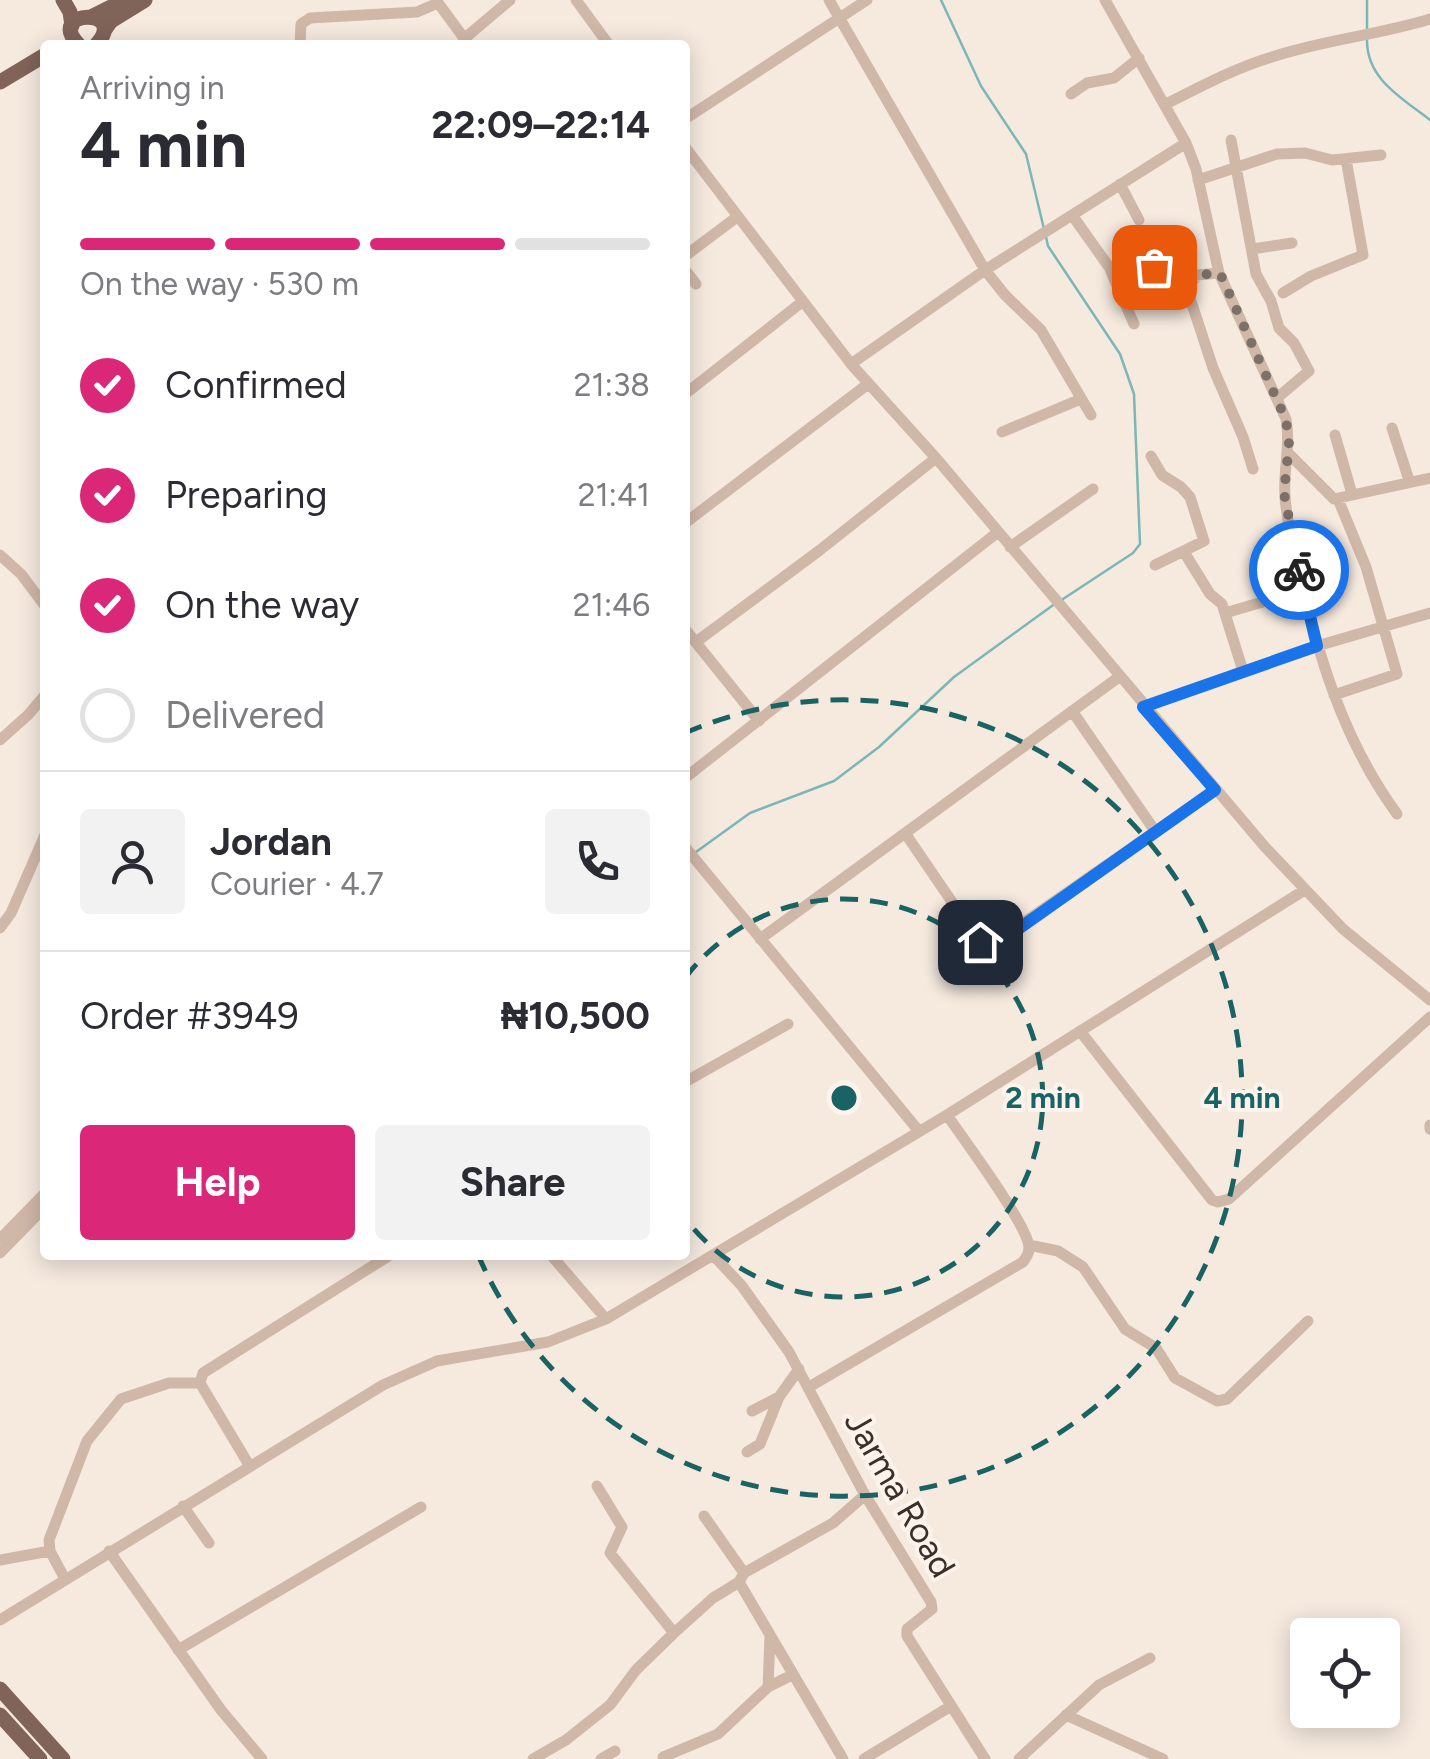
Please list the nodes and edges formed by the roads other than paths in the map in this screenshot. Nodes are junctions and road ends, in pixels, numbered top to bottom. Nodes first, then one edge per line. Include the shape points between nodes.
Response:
1 (62, 0) edge
2 (74, 0) edge
3 (125, 0) edge
4 (146, 0) edge
5 (510, 0) edge
6 (576, 0) edge
7 (829, 0) edge
8 (868, 0) edge
9 (1105, 0) edge
10 (437, 1) edge
11 (91, 16) junction
12 (841, 16) junction
13 (1430, 19) edge
14 (71, 37) edge
15 (102, 39) edge
16 (300, 40) edge
17 (466, 40) edge
18 (469, 40) edge
19 (605, 40) edge
20 (40, 57) edge
21 (1138, 58) junction
22 (40, 69) edge
23 (0, 82) edge
24 (0, 93) edge
25 (1071, 94) dead end
26 (1166, 104) junction
27 (690, 116) edge
28 (1231, 140) dead end
29 (1186, 143) junction
30 (690, 154) edge
31 (1380, 155) dead end
32 (1346, 159) junction
33 (1237, 166) junction
34 (1198, 180) junction
35 (1120, 184) junction
36 (1072, 215) junction
37 (737, 216) junction
38 (1139, 220) dead end
39 (1292, 243) dead end
40 (1252, 249) junction
41 (690, 252) edge
42 (1109, 267) junction
43 (985, 270) junction
44 (1220, 273) junction
45 (690, 276) edge
46 (1196, 276) junction
47 (696, 284) dead end
48 (1283, 294) dead end
49 (802, 302) junction
50 (1134, 324) dead end
51 (852, 364) junction
52 (868, 384) junction
53 (690, 390) edge
54 (1277, 398) junction
55 (1081, 399) junction
56 (1091, 415) dead end
57 (1392, 428) dead end
58 (1002, 432) dead end
59 (1335, 435) dead end
60 (1288, 453) junction
61 (1150, 456) dead end
62 (936, 458) junction
63 (1252, 469) dead end
64 (1430, 478) edge
65 (1409, 480) junction
66 (1093, 489) dead end
67 (1352, 494) junction
68 (1338, 499) junction
69 (690, 519) edge
70 (998, 532) junction
71 (1010, 547) junction
72 (1184, 552) junction
73 (0, 555) edge
74 (1155, 565) dead end
75 (1303, 590) junction
76 (40, 599) edge
77 (1430, 613) edge
78 (1224, 614) junction
79 (1384, 626) junction
80 (690, 635) edge
81 (696, 642) junction
82 (1317, 646) junction
83 (1243, 671) junction
84 (1119, 677) junction
85 (1334, 695) junction
86 (40, 701) edge
87 (1143, 707) junction
88 (1072, 711) junction
89 (759, 721) junction
90 (0, 740) edge
91 (690, 774) edge
92 (1215, 790) junction
93 (1397, 814) dead end
94 (1155, 831) junction
95 (905, 833) junction
96 (40, 846) edge
97 (690, 852) edge
98 (1303, 891) junction
99 (0, 928) edge
100 (760, 939) junction
101 (1430, 1000) edge
102 (1430, 1017) edge
103 (788, 1024) dead end
104 (1080, 1031) junction
105 (690, 1079) edge
106 (947, 1115) junction
107 (918, 1130) junction
108 (40, 1198) edge
109 (40, 1212) edge
110 (0, 1239) edge
111 (1029, 1245) junction
112 (0, 1253) edge
113 (713, 1255) junction
114 (382, 1260) edge
115 (555, 1260) edge
116 (606, 1319) junction
117 (1308, 1321) dead end
118 (799, 1369) junction
119 (200, 1383) junction
120 (809, 1387) junction
121 (779, 1397) junction
122 (752, 1411) dead end
123 (747, 1452) dead end
124 (248, 1465) junction
125 (597, 1486) dead end
126 (865, 1494) junction
127 (182, 1506) junction
128 (421, 1507) dead end
129 (704, 1516) dead end
130 (209, 1544) dead end
131 (109, 1551) junction
132 (50, 1552) junction
133 (0, 1560) edge
134 (742, 1578) junction
135 (65, 1579) junction
136 (0, 1620) edge
137 (674, 1633) junction
138 (770, 1637) junction
139 (178, 1650) junction
140 (1150, 1658) dead end
141 (792, 1675) junction
142 (768, 1687) junction
143 (0, 1689) edge
144 (951, 1706) junction
145 (0, 1715) edge
146 (1066, 1715) junction
147 (615, 1751) dead end
148 (663, 1757) edge
149 (40, 1759) edge
150 (63, 1759) edge
151 (262, 1759) edge
152 (533, 1759) edge
153 (601, 1759) edge
154 (843, 1759) edge
155 (864, 1759) edge
156 (986, 1759) edge
157 (1018, 1759) edge
158 (1163, 1759) edge

1 - 14 main road
2 - 11 main road
3 - 11 main road
4 - 15 main road via 111,20
5 - 18 street
6 - 19 street
7 - 12 street
8 - 12 street
9 - 21 street
10 - 16 street via 417,12 310,18 301,24
10 - 17 street
11 - 14 main road via 81,17
11 - 15 main road via 102,24
12 - 27 street
12 - 43 street
13 - 26 street via 1244,66
20 - 23 main road
21 - 25 street via 1112,79 1086,83
21 - 26 street
22 - 24 main road
26 - 29 street
28 - 33 street
29 - 34 street
29 - 35 street
30 - 37 street
31 - 32 street
32 - 33 street via 1290,153
32 - 48 street via 1363,255
33 - 34 street
33 - 40 street
34 - 44 street
35 - 36 street
35 - 38 street
36 - 42 street
36 - 43 street
37 - 41 street
37 - 49 street
39 - 40 street
40 - 54 street via 1280,328 1309,371
42 - 46 street via 1151,266
42 - 50 street
43 - 51 street
43 - 55 street via 1041,330
44 - 46 street
44 - 54 street
45 - 47 street
46 - 63 street via 1187,289
49 - 51 street
49 - 53 street
51 - 52 street
52 - 62 street
52 - 69 street
54 - 60 street
55 - 56 street
55 - 58 street
57 - 65 street
59 - 67 street
60 - 68 street
60 - 75 street via 1286,507
61 - 72 street via 1190,497 1204,541
62 - 70 street
62 - 81 street
64 - 65 street
65 - 67 street
66 - 71 street
67 - 68 street
68 - 79 street
70 - 71 street
70 - 89 street
71 - 84 street
72 - 74 street
72 - 78 street
73 - 76 street
75 - 78 street
75 - 82 street
77 - 79 street
78 - 83 street
79 - 82 street
79 - 85 street via 1396,676
80 - 81 street
81 - 89 street
82 - 83 street
82 - 85 street
83 - 87 street
84 - 87 street
84 - 88 street
85 - 93 street via 1365,769
86 - 90 street
87 - 92 street
88 - 94 street
88 - 95 street
89 - 91 street
92 - 94 street
92 - 98 street
94 - 95 street via 1000,942 986,945
95 - 100 street
96 - 99 street
97 - 100 street
98 - 101 street
98 - 104 street
100 - 107 street
102 - 104 street via 1218,1202
103 - 105 street
104 - 106 street
106 - 107 street
106 - 111 street
107 - 113 street
108 - 110 street
109 - 112 street
111 - 117 street via 1058,1251 1083,1268 1126,1329 1156,1348 1175,1378 1218,1401
111 - 120 street via 1023,1262
113 - 116 street
113 - 118 street, Jarma Road
114 - 119 street via 203,1373
115 - 116 street
116 - 124 street via 548,1342 408,1372
118 - 120 street, Jarma Road
118 - 121 street
119 - 124 street
119 - 132 street via 168,1383 121,1399 86,1442 48,1540
120 - 126 street, Jarma Road
121 - 122 street
121 - 123 street via 760,1444
124 - 127 street
125 - 137 street via 622,1527 610,1553
126 - 134 street via 833,1523
126 - 144 street, Jarma Road via 930,1602 932,1609 906,1633
127 - 130 street
127 - 131 street
128 - 139 street
129 - 134 street
131 - 135 street
131 - 139 street
132 - 133 street
132 - 135 street
134 - 137 street
134 - 138 street
135 - 136 street
137 - 152 street via 610,1705
138 - 141 street
138 - 142 street
139 - 151 street
140 - 146 street via 1099,1685
141 - 142 street
141 - 154 street
142 - 148 street via 718,1734
143 - 150 main road
144 - 155 street
144 - 156 street, Jarma Road
145 - 149 main road
146 - 157 street
146 - 158 street
147 - 153 street

